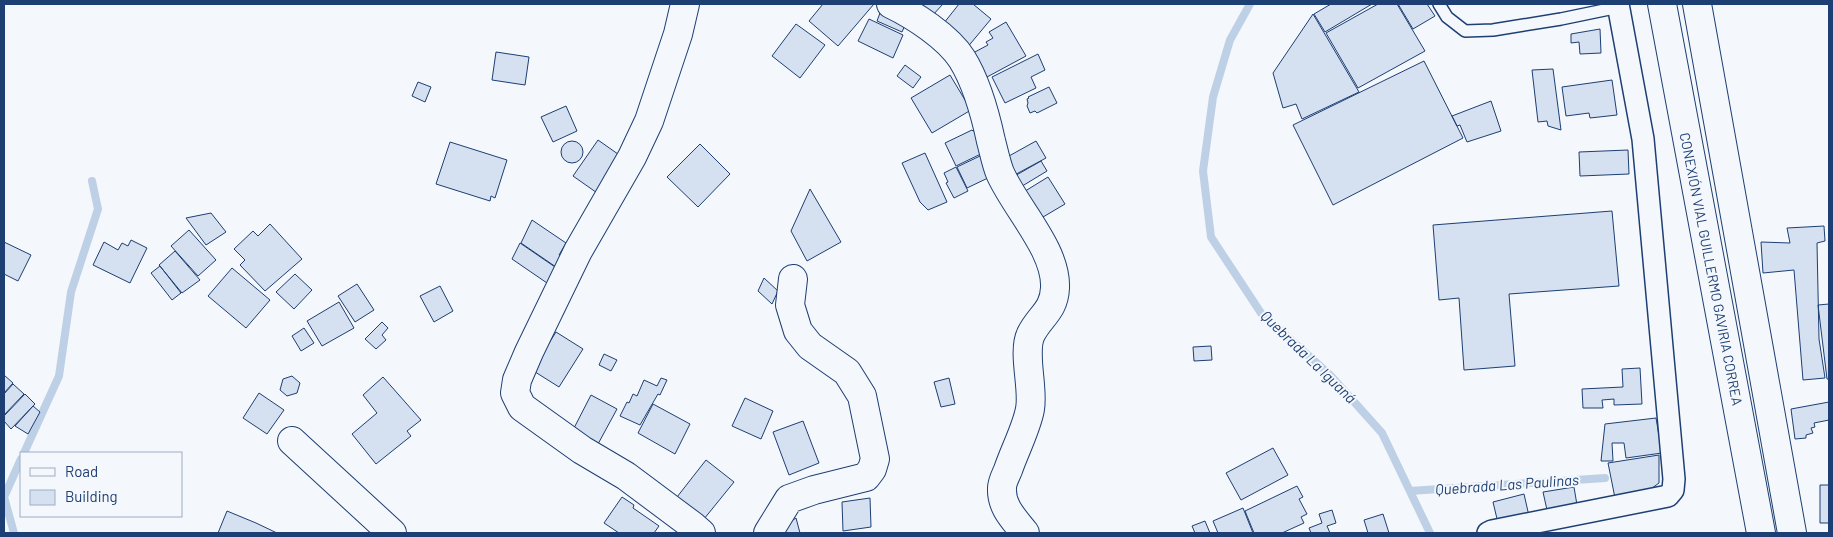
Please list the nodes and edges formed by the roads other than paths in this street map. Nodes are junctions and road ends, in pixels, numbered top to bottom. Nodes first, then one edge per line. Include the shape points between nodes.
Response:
1 (685, 4) edge
2 (891, 4) edge
3 (1439, 4) edge
4 (1662, 4) edge
5 (1697, 4) edge
6 (1618, 5) edge
7 (793, 279) dead end
8 (292, 441) dead end
9 (1490, 532) edge
10 (392, 533) edge
11 (700, 533) edge
12 (768, 533) edge
13 (1025, 533) edge
14 (1761, 533) edge
15 (1792, 533) edge

1 - 11 main road via 649,121 632,158 578,250 529,352 514,393 522,406 582,450 626,476
2 - 13 main road via 939,34 961,57 974,81 1001,174 1050,257 1054,300 1031,334 1028,346 1030,411 1002,486 1002,500
3 - 6 lane via 1447,17 1465,31 1561,19
4 - 14 main road, CONEXIÓN VIAL GUILLERMO GAVIRIA CORREA
5 - 15 main road
6 - 9 street via 1643,139 1673,490 1668,496
7 - 12 main road via 790,305 798,331 810,346 847,372 862,396 875,459 866,477 790,499
8 - 10 main road

